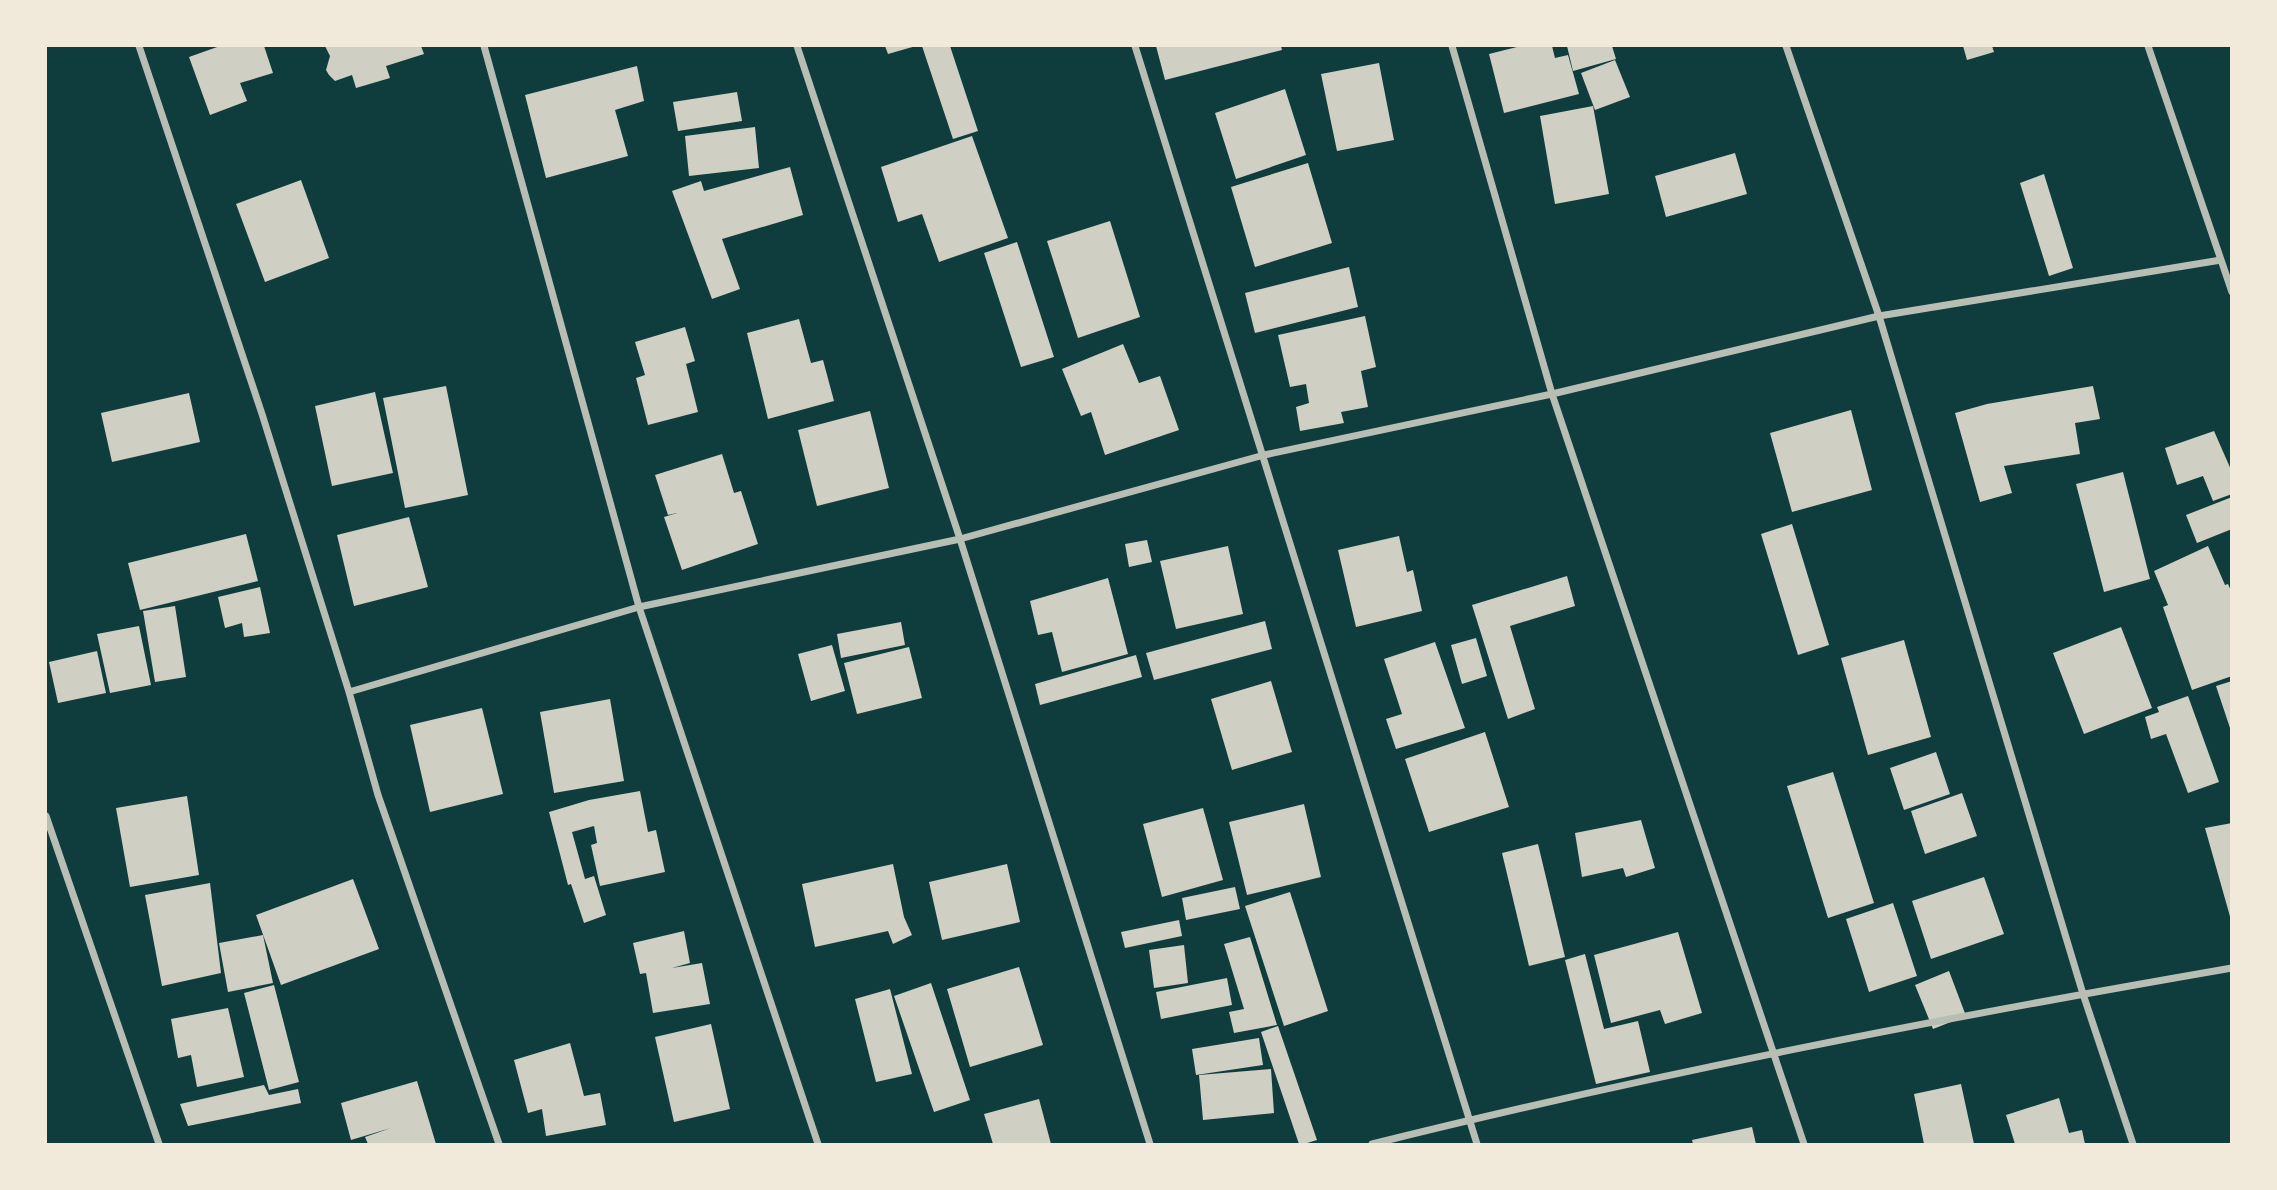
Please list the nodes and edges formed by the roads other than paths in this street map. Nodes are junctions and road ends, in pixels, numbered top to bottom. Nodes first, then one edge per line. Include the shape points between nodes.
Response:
1 (139, 46) edge
2 (484, 46) edge
3 (797, 46) edge
4 (1135, 46) edge
5 (1452, 46) edge
6 (1786, 46) edge
7 (2148, 46) edge
8 (2221, 260) junction
9 (2231, 292) edge
10 (1880, 316) junction
11 (1552, 394) junction
12 (1264, 455) junction
13 (960, 539) junction
14 (639, 607) junction
15 (349, 692) junction
16 (46, 817) edge
17 (2231, 968) edge
18 (2083, 994) junction
19 (1774, 1053) junction
20 (1470, 1120) junction
21 (159, 1144) edge
22 (499, 1144) edge
23 (818, 1144) edge
24 (1150, 1144) edge
25 (1372, 1144) edge
26 (1477, 1144) edge
27 (1804, 1144) edge
28 (2133, 1144) edge

1 - 15 street
2 - 14 street
3 - 13 street
4 - 12 street
5 - 11 street
6 - 10 street
7 - 8 street
8 - 9 street
8 - 10 street
10 - 11 street
10 - 18 street
11 - 12 street
11 - 19 street
12 - 13 street
12 - 20 street
13 - 14 street
13 - 24 street
14 - 15 street
14 - 23 street
15 - 22 street via 378,795
16 - 21 street
17 - 18 street
18 - 19 street
18 - 28 street
19 - 20 street
19 - 27 street
20 - 25 street
20 - 26 street

